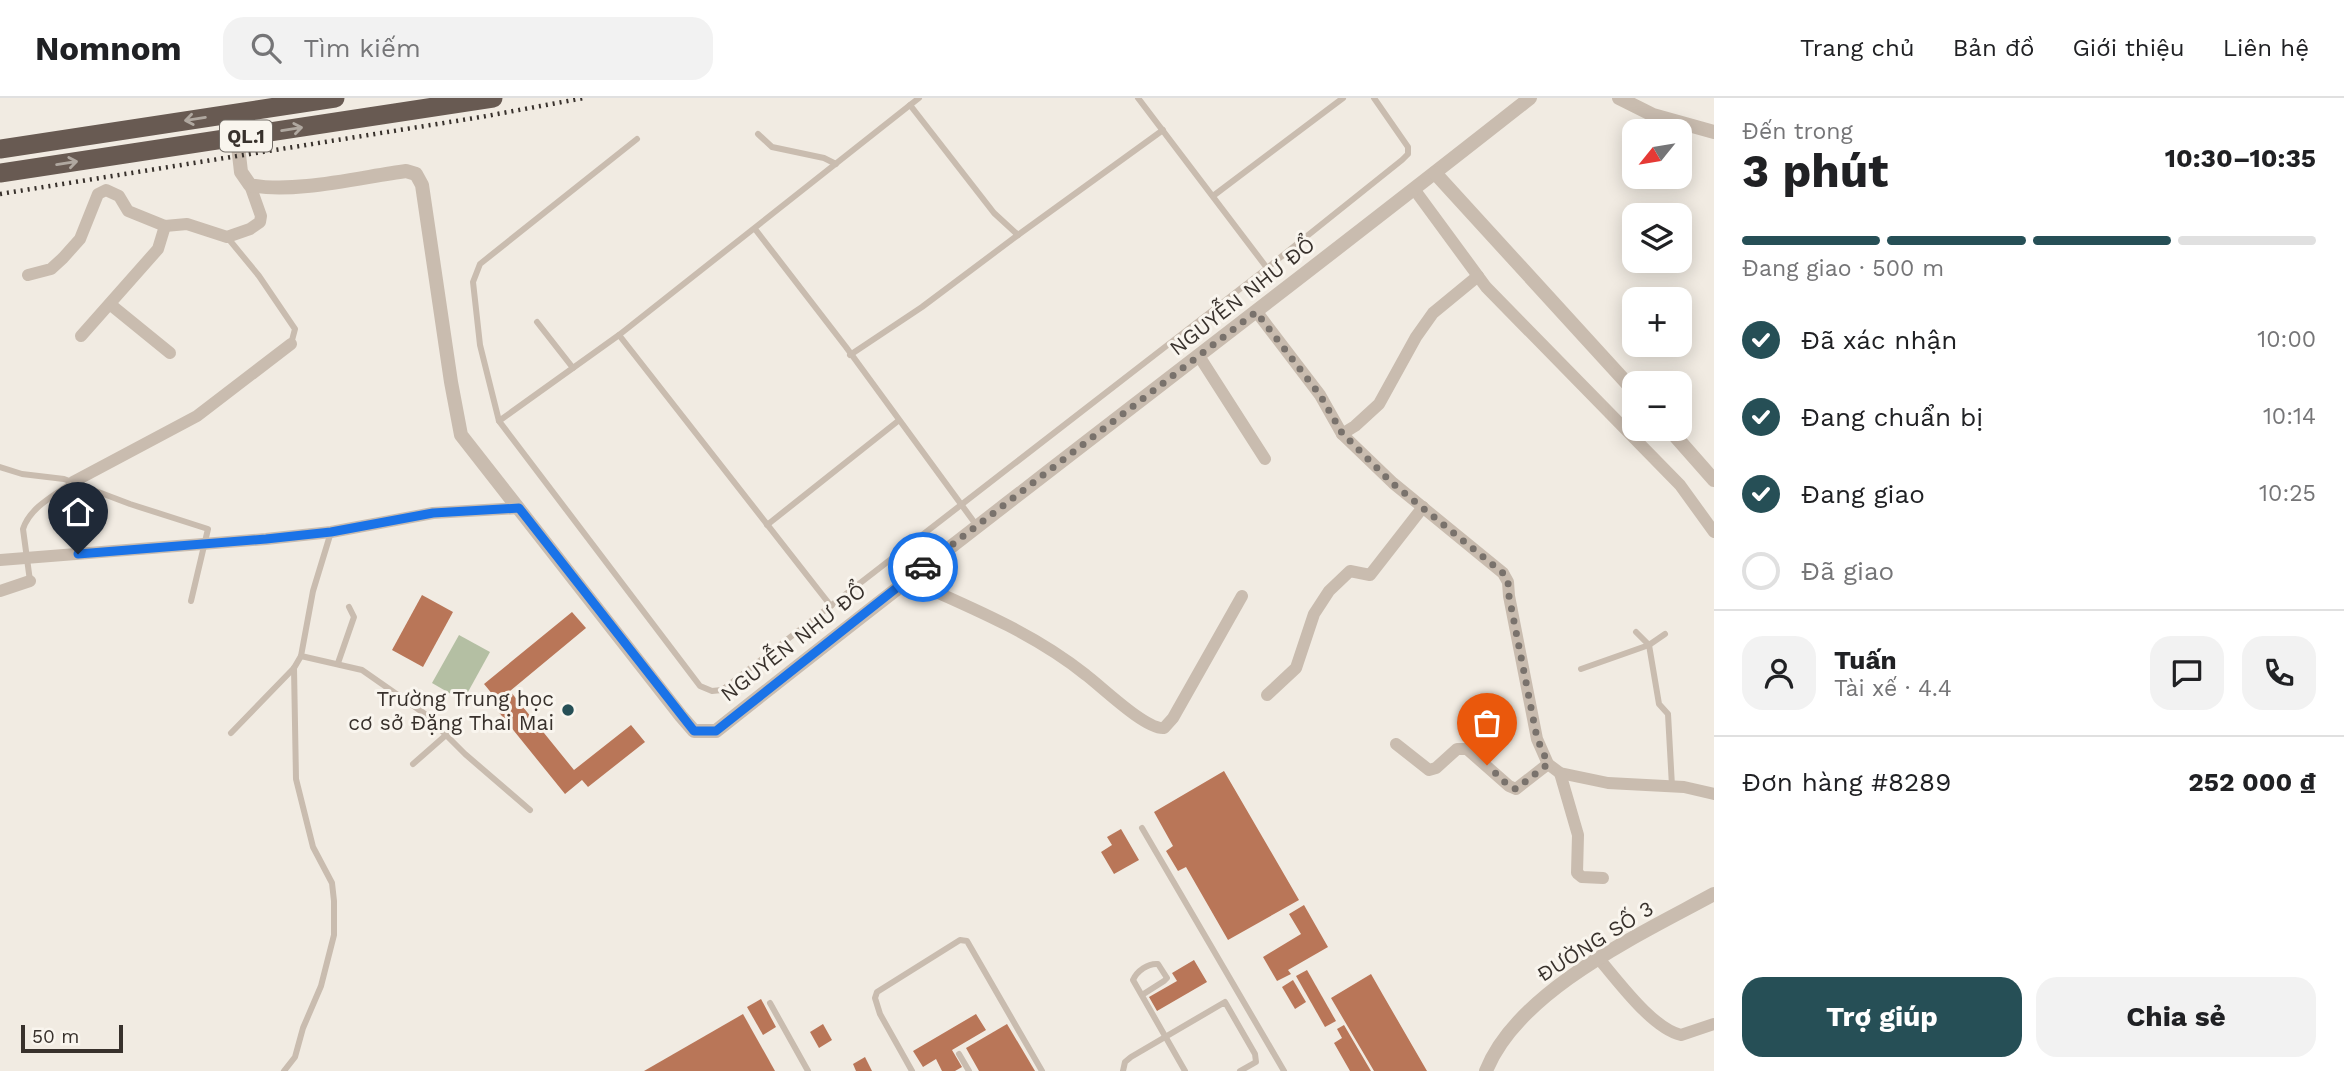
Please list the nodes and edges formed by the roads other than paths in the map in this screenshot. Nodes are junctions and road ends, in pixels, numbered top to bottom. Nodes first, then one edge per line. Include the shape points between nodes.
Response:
1 (335, 98) edge
2 (493, 98) edge
3 (919, 98) edge
4 (1138, 98) edge
5 (1343, 98) edge
6 (1374, 98) edge
7 (1530, 98) edge
8 (1619, 98) edge
9 (289, 101) edge
10 (910, 105) junction
11 (1163, 130) junction
12 (1714, 132) edge
13 (758, 134) dead end
14 (237, 137) junction
15 (637, 139) dead end
16 (0, 149) edge
17 (836, 164) junction
18 (0, 173) edge
19 (1435, 173) junction
20 (250, 185) junction
21 (1414, 189) junction
22 (1213, 197) junction
23 (165, 226) junction
24 (755, 229) junction
25 (1018, 234) junction
26 (227, 237) junction
27 (1267, 268) junction
28 (29, 275) dead end
29 (1478, 276) junction
30 (111, 305) junction
31 (1256, 312) junction
32 (537, 323) dead end
33 (619, 335) junction
34 (81, 336) dead end
35 (291, 344) joint
36 (170, 353) dead end
37 (850, 355) junction
38 (1199, 356) junction
39 (573, 368) junction
40 (1622, 378) edge
41 (499, 421) junction
42 (898, 421) junction
43 (1342, 433) junction
44 (1680, 441) edge
45 (1265, 460) dead end
46 (0, 467) edge
47 (1714, 480) edge
48 (73, 482) junction
49 (962, 505) junction
50 (1423, 507) junction
51 (519, 508) junction
52 (767, 524) junction
53 (977, 526) junction
54 (331, 532) junction
55 (1714, 532) edge
56 (204, 545) junction
57 (27, 558) junction
58 (0, 560) edge
59 (908, 579) junction
60 (30, 581) joint
61 (0, 591) edge
62 (1242, 596) dead end
63 (191, 601) dead end
64 (831, 606) junction
65 (349, 607) dead end
66 (1636, 632) dead end
67 (1665, 634) dead end
68 (1648, 645) junction
69 (301, 656) junction
70 (338, 663) junction
71 (293, 668) junction
72 (1581, 669) dead end
73 (1267, 695) dead end
74 (232, 733) dead end
75 (446, 735) junction
76 (1396, 744) dead end
77 (413, 764) dead end
78 (1548, 764) junction
79 (1560, 773) junction
80 (1672, 786) junction
81 (1714, 794) edge
82 (530, 810) dead end
83 (1142, 828) dead end
84 (1603, 878) dead end
85 (1714, 894) edge
86 (1599, 959) junction
87 (1142, 995) junction
88 (770, 1003) dead end
89 (1714, 1024) edge
90 (1167, 1037) junction
91 (959, 1054) dead end
92 (284, 1071) edge
93 (808, 1071) edge
94 (912, 1071) edge
95 (969, 1071) edge
96 (1042, 1071) edge
97 (1123, 1071) edge
98 (1185, 1071) edge
99 (1240, 1071) edge
100 (1284, 1071) edge
101 (1486, 1071) edge

1 - 9 highway, QL.1
14 -> 2 highway, QL.1
3 - 10 lane
4 - 11 lane
5 - 22 lane
6 - 27 lane via 1408,147 1408,155
7 - 19 street, NGUYỄN NHƯ ĐỔ
8 - 12 street via 1653,115
9 -> 16 highway, QL.1
10 - 17 lane
10 - 25 lane via 994,213
11 - 22 lane
11 - 25 lane
13 - 17 lane via 772,148
18 -> 14 highway, QL.1
14 - 20 street via 241,172
15 - 41 lane via 480,264 473,282 480,345
17 - 24 lane
19 - 21 street, NGUYỄN NHƯ ĐỔ
19 - 40 street
20 - 26 street via 260,222
20 - 51 street, NGUYỄN NHƯ ĐỔ via 295,187 407,171 416,174 422,185 461,435
21 - 29 street
21 - 31 street, NGUYỄN NHƯ ĐỔ
22 - 27 lane
23 - 26 street via 187,224
23 - 28 street via 128,211 119,196 106,190 98,194 80,240 51,269
23 - 30 street via 158,249
24 - 33 lane
24 - 37 lane
25 - 37 lane
26 - 35 lane via 295,329
27 - 49 lane
29 - 43 street via 1433,313 1379,404
29 - 55 street via 1680,485
30 - 34 street
30 - 36 street
31 - 38 street, NGUYỄN NHƯ ĐỔ
31 - 43 street via 1320,395
32 - 39 lane
33 - 39 lane
33 - 52 lane
35 - 48 street via 197,416
37 - 42 lane
38 - 45 street
38 - 53 street, NGUYỄN NHƯ ĐỔ
39 - 41 lane
41 - 64 lane via 700,686 722,690
42 - 49 lane
42 - 52 lane
43 - 50 street
44 - 47 street
46 - 48 lane
48 - 56 lane via 208,529
48 - 57 lane via 26,521
49 - 53 lane
49 - 64 lane
50 - 73 street via 1370,575 1350,571 1329,591 1314,614 1296,668
50 - 78 street via 1508,582 1537,738
51 - 54 street via 433,513
51 - 59 street, NGUYỄN NHƯ ĐỔ via 694,731 716,731
52 - 64 lane
53 - 59 street, NGUYỄN NHƯ ĐỔ
54 - 56 street
54 - 69 lane via 313,591
56 - 57 street
56 - 63 lane
57 - 58 street
57 - 60 lane
59 - 62 street via 1037,642 1158,729 1173,718
60 - 61 street
65 - 70 lane via 354,617
66 - 68 lane
67 - 68 lane
68 - 72 lane
68 - 80 lane via 1658,704 1668,715
69 - 70 lane
69 - 71 lane
70 - 75 lane via 362,670
71 - 74 lane
71 - 92 lane via 296,779 313,847 331,883 334,935 295,1057
75 - 77 lane
75 - 82 lane
76 - 78 street via 1429,769 1457,749 1467,749 1516,789
78 - 79 street
79 - 80 street via 1608,783
79 - 84 street via 1577,835 1577,873
80 - 81 street
83 - 100 lane
85 - 86 street, ĐƯỜNG SỐ 3
86 - 89 street via 1647,1013 1673,1033 1686,1034
86 - 101 street, ĐƯỜNG SỐ 3 via 1540,1000 1508,1034
87 - 87 lane via 1167,978 1158,964 1135,975 1133,980
87 - 90 lane
88 - 93 lane
90 - 97 lane via 1131,1057
90 - 98 lane
90 - 99 lane via 1226,1002 1255,1054 1256,1062
91 - 95 lane
94 - 96 lane via 880,1014 877,992 960,940 967,941

